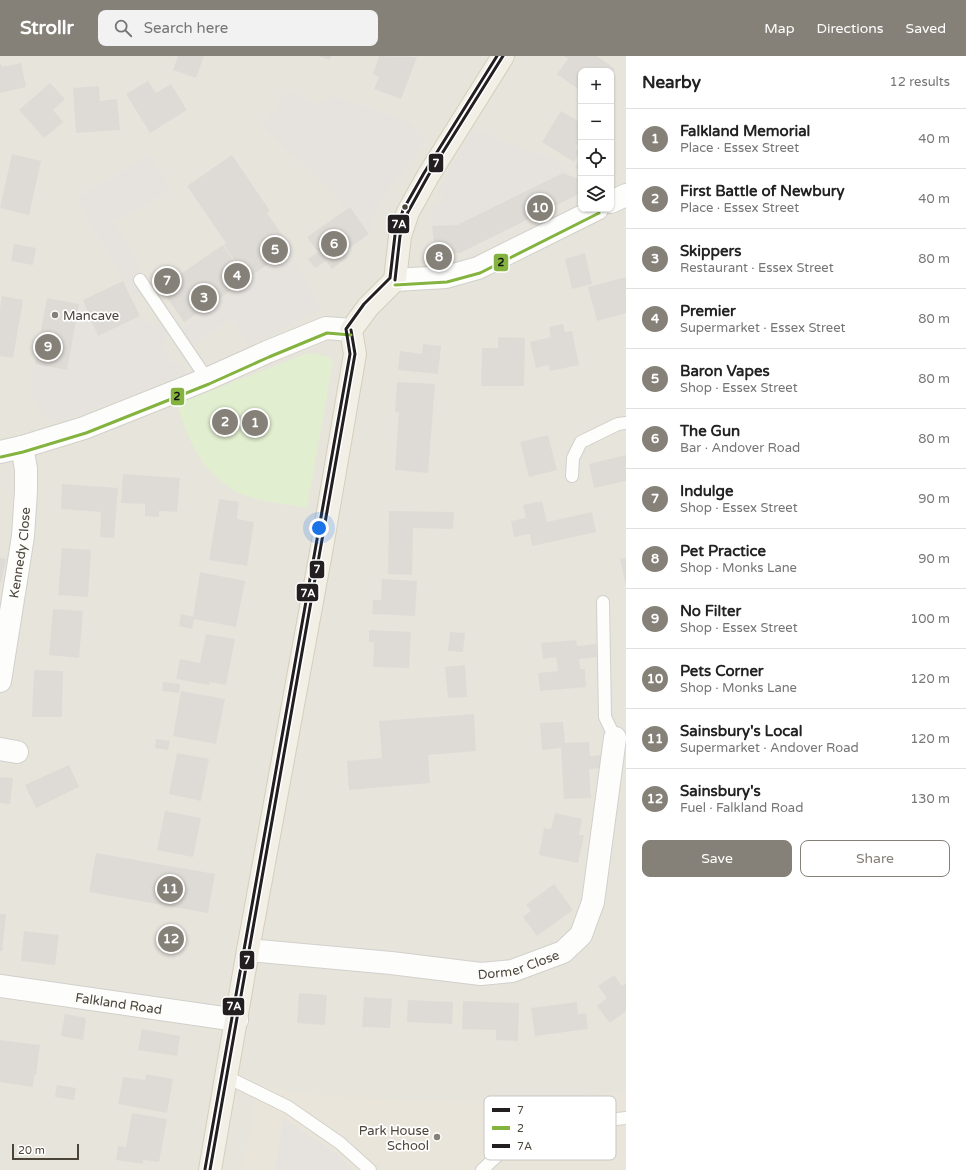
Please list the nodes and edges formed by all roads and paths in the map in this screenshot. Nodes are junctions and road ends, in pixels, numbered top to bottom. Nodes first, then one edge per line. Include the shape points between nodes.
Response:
1 (503, 56) edge
2 (626, 195) edge
3 (614, 201) edge
4 (591, 212) edge
5 (140, 280) dead end
6 (396, 280) junction
7 (351, 330) junction
8 (207, 379) junction
9 (626, 423) edge
10 (22, 447) junction
11 (0, 452) edge
12 (572, 476) dead end
13 (603, 602) dead end
14 (0, 681) edge
15 (615, 738) joint
16 (248, 950) junction
17 (0, 986) edge
18 (237, 1020) junction
19 (227, 1077) junction
20 (626, 1118) edge
21 (616, 1119) edge
22 (493, 1160) edge
23 (210, 1170) edge
24 (370, 1170) edge
25 (482, 1170) edge

1 - 6 main road via 408,212 400,236
2 - 3 street
4 - 6 street via 471,271 446,277
5 - 8 lane
6 - 7 main road via 368,307
7 - 8 street via 326,328
7 - 16 main road via 355,354
8 - 10 street via 84,428
9 - 12 lane via 618,424 581,442 573,458
10 - 11 street
10 - 14 street, Kennedy Close via 26,476 23,536
13 - 15 lane via 605,717
15 - 16 street, Dormer Close via 593,902 581,935 563,952 512,971 481,974 391,962
16 - 18 main road
17 - 18 street, Falkland Road
18 - 19 main road
19 - 23 main road
19 - 24 lane via 288,1107 340,1143
20 - 21 lane
22 - 25 lane

